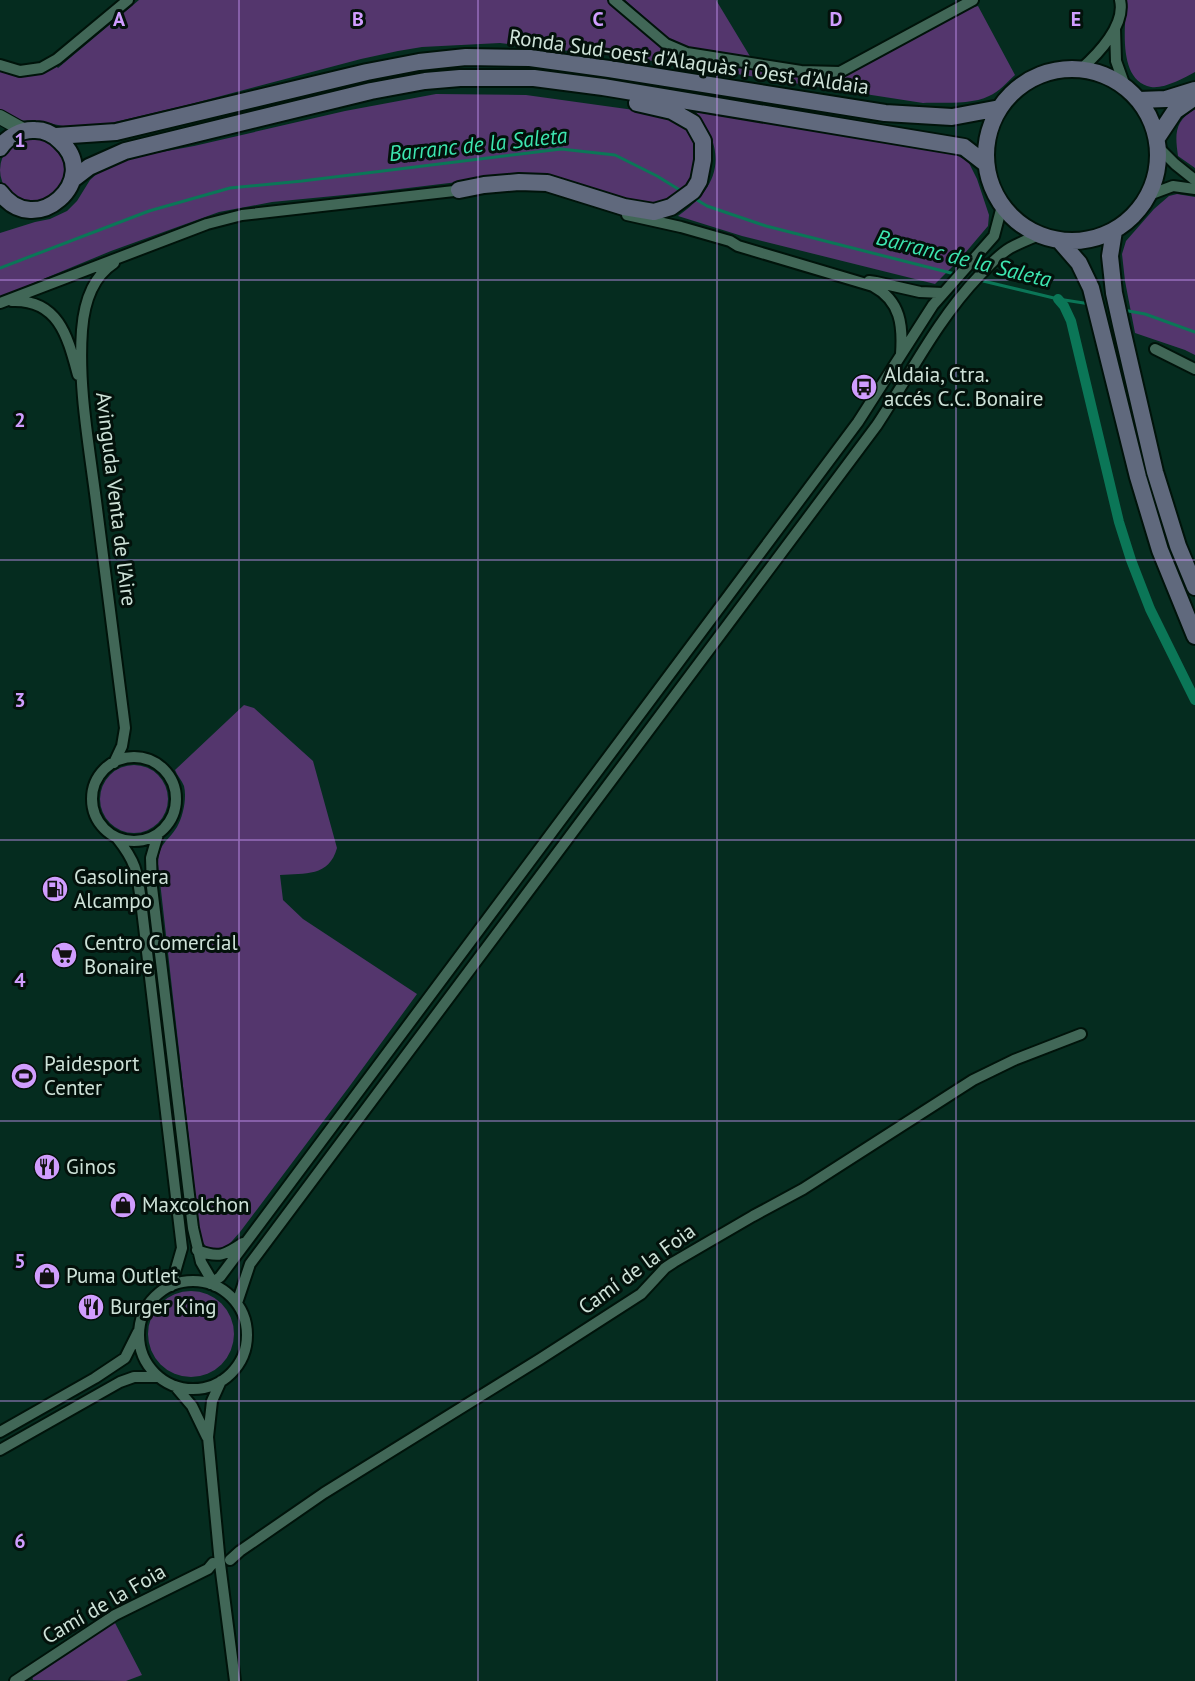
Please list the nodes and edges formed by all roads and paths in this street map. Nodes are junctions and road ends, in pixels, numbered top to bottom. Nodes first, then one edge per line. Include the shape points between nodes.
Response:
1 (128, 0) edge
2 (614, 0) edge
3 (973, 0) edge
4 (1120, 0) edge
5 (961, 3) edge
6 (1114, 29) junction
7 (0, 65) edge
8 (1081, 69) junction
9 (460, 78) junction
10 (1125, 86) junction
11 (1195, 90) edge
12 (1195, 97) edge
13 (1139, 100) junction
14 (1000, 108) junction
15 (0, 117) edge
16 (25, 131) junction
17 (56, 136) junction
18 (1158, 143) junction
19 (0, 148) edge
20 (986, 164) junction
21 (72, 180) junction
22 (1195, 180) edge
23 (1195, 189) edge
24 (459, 190) junction
25 (0, 192) edge
26 (1149, 195) junction
27 (1002, 206) junction
28 (7, 208) edge
29 (1114, 231) junction
30 (1039, 235) junction
31 (1059, 240) junction
32 (126, 254) junction
33 (857, 281) junction
34 (946, 290) junction
35 (0, 303) edge
36 (1155, 349) dead end
37 (900, 356) junction
38 (1195, 369) edge
39 (82, 389) junction
40 (1195, 587) edge
41 (1195, 636) edge
42 (114, 763) junction
43 (158, 834) junction
44 (117, 837) junction
45 (1081, 1034) dead end
46 (250, 1237) junction
47 (197, 1250) junction
48 (212, 1284) junction
49 (171, 1286) junction
50 (237, 1303) junction
51 (139, 1329) junction
52 (158, 1377) junction
53 (221, 1382) junction
54 (174, 1386) junction
55 (0, 1432) edge
56 (208, 1437) junction
57 (0, 1450) edge
58 (230, 1560) dead end
59 (213, 1563) dead end
60 (15, 1681) edge
61 (234, 1681) edge

1 - 7 street via 41,68 20,71
2 - 5 street via 666,44 687,53 801,71 840,72
3 - 5 street
4 - 6 street
6 - 8 street via 1098,54
6 - 10 street via 1116,61
8 - 10 main road
8 - 14 main road via 1050,72 1022,85
9 - 20 main road, Ronda Sud-oest d'Alaquàs i Oest d'Aldaia via 534,78 681,100 964,147
9 - 21 main road, Ronda Sud-oest d'Alaquàs i Oest d'Aldaia via 370,91 124,151 89,166
9 - 24 main road via 478,85 536,88 672,111 693,123 703,141 704,160 693,191 671,207 654,212 624,207 547,183 519,182
10 - 13 main road
11 - 13 main road via 1166,99
12 - 18 main road via 1175,111
13 - 18 main road via 1151,118
14 - 17 main road, Ronda Sud-oest d'Alaquàs i Oest d'Aldaia via 952,117 885,113 530,58 466,57 367,72 116,132
14 - 20 main road via 988,135
15 - 16 street
16 - 17 main road, Ronda Sud-oest d'Alaquàs i Oest d'Aldaia
16 - 19 main road via 13,135
17 - 21 main road via 71,156
18 - 22 street
18 - 26 main road via 1157,172
20 - 27 main road
21 - 28 main road, Ronda Sud-oest d'Alaquàs i Oest d'Aldaia via 67,192 49,207
23 - 26 street via 1173,186
24 - 32 street via 242,215
24 - 33 street via 545,190 627,215 681,226
25 - 28 main road
26 - 29 main road via 1134,215
27 - 30 main road
27 - 34 street via 994,236
29 - 31 main road via 1087,240
29 - 40 main road via 1110,256 1121,325 1155,472
30 - 31 main road
30 - 50 street via 1008,249 965,290 940,323 877,425 250,1263
31 - 41 main road via 1079,264 1091,288 1138,477 1160,550
32 - 35 street
32 - 39 street, Avinguda Venta de l'Aire via 95,280 87,300 82,329
33 - 34 street via 920,292
33 - 37 street via 881,290 893,304 901,323
34 - 37 street
35 - 39 street via 22,300 40,306 56,319 69,340
36 - 38 street
37 - 46 street via 858,422
39 - 42 street, Avinguda Venta de l'Aire via 125,728
42 - 43 street via 141,758 166,771 173,783 175,811
42 - 44 street via 95,784 93,807 105,829
43 - 44 street via 145,840
43 - 47 street via 152,858 152,887
44 - 49 street via 138,873 182,1248
45 - 58 street, Camí de la Foia via 1014,1060 959,1088 803,1189 674,1262 641,1294 324,1493
46 - 47 street via 226,1254 209,1255
46 - 48 street
47 - 48 street
48 - 49 street via 197,1281
48 - 50 street
49 - 51 street via 151,1301
50 - 53 street via 245,1320 247,1339 242,1357
51 - 52 street via 143,1355
51 - 55 street via 125,1358
52 - 54 street
52 - 57 street via 134,1377 120,1382
53 - 54 street via 206,1388
53 - 56 street via 212,1401
54 - 56 street via 192,1406
56 - 61 street
59 - 60 street, Camí de la Foia via 115,1616

